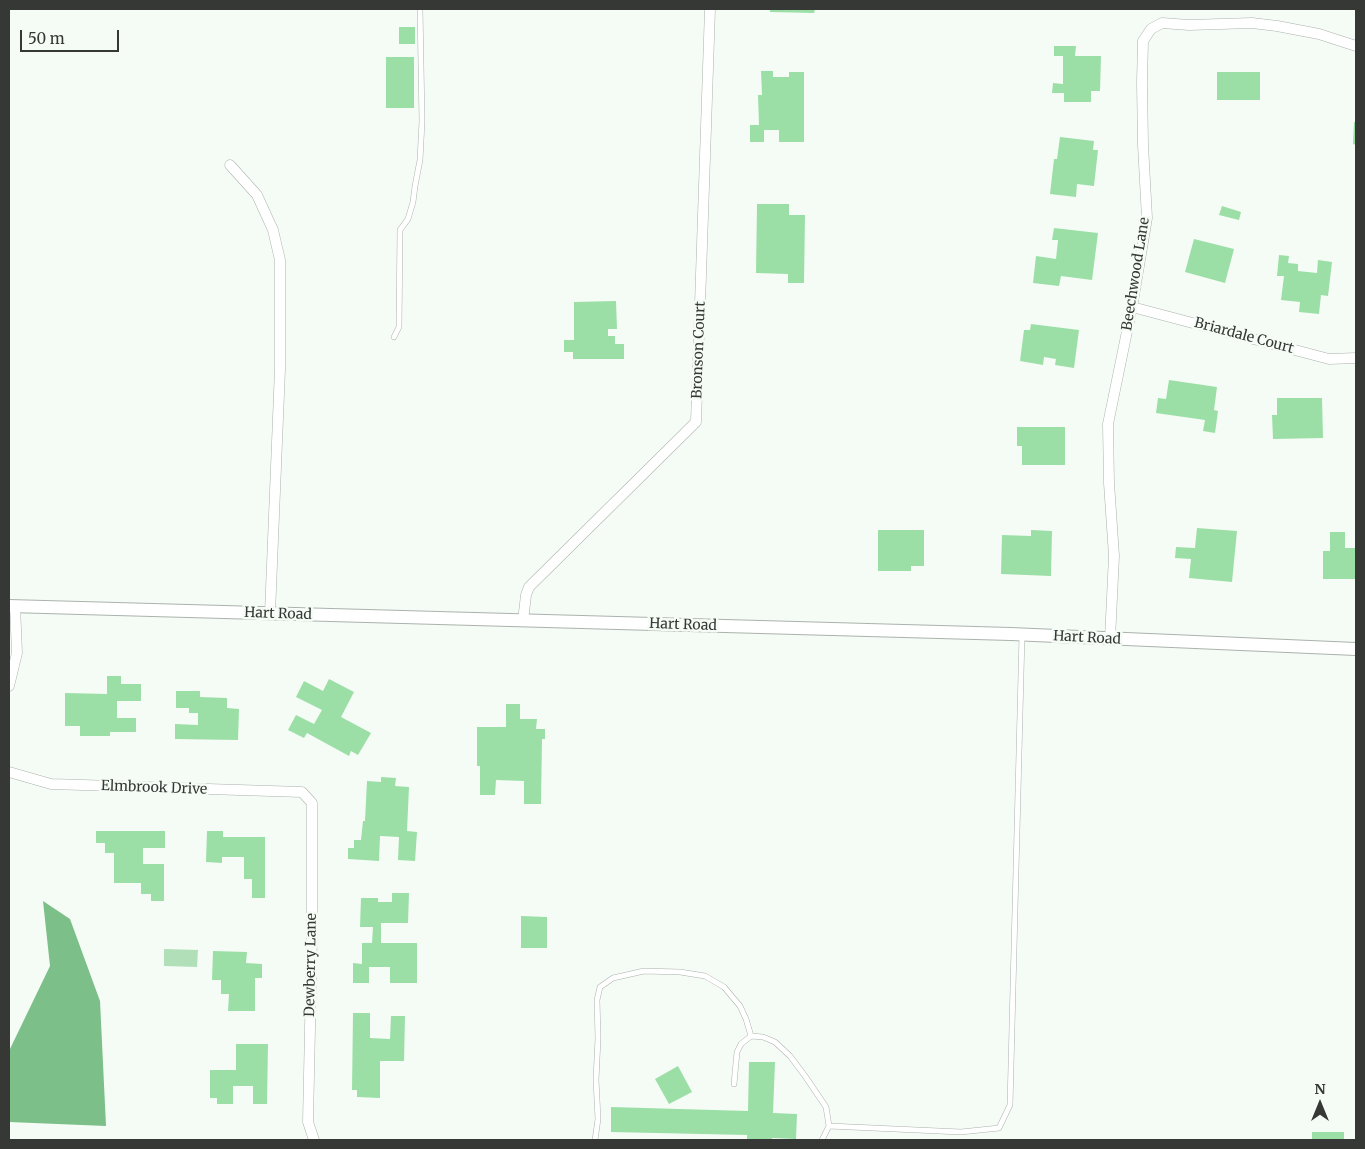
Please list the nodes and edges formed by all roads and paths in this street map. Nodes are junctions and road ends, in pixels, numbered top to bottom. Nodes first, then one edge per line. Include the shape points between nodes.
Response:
1 (420, 9) edge
2 (710, 9) edge
3 (1356, 46) edge
4 (230, 165) dead end
5 (1132, 307) junction
6 (394, 337) dead end
7 (1356, 358) edge
8 (12, 606) edge
9 (270, 614) junction
10 (523, 621) junction
11 (1022, 635) junction
12 (1110, 639) junction
13 (1356, 649) edge
14 (9, 686) edge
15 (9, 772) edge
16 (302, 792) joint
17 (751, 1036) junction
18 (734, 1084) dead end
19 (829, 1126) junction
20 (314, 1140) edge
21 (595, 1140) edge
22 (822, 1140) edge

1 - 6 lane via 420,160 413,202 408,219 400,230 399,327
2 - 10 street, Bronson Court via 696,422 529,587
3 - 5 street, Beechwood Lane via 1319,34 1252,23 1162,23 1151,29 1143,41 1142,83 1147,218
4 - 9 street via 257,194 273,230 280,260 280,369
5 - 7 street, Briardale Court via 1329,359
5 - 12 street, Beechwood Lane via 1108,424 1114,556
8 - 9 street, Hart Road
8 - 14 street via 17,653
9 - 10 street, Hart Road
10 - 11 street, Hart Road
11 - 12 street, Hart Road
11 - 19 lane via 1010,1105 998,1128 961,1132
12 - 13 street, Hart Road
15 - 16 street, Elmbrook Drive via 51,784
16 - 20 street, Dewberry Lane via 312,803 308,1122
17 - 18 lane via 740,1044 737,1052
17 - 19 lane via 775,1042 790,1056 826,1108
17 - 21 lane via 740,1006 724,987 705,976 644,970 613,978 600,987 597,1000 598,1120
19 - 22 lane

